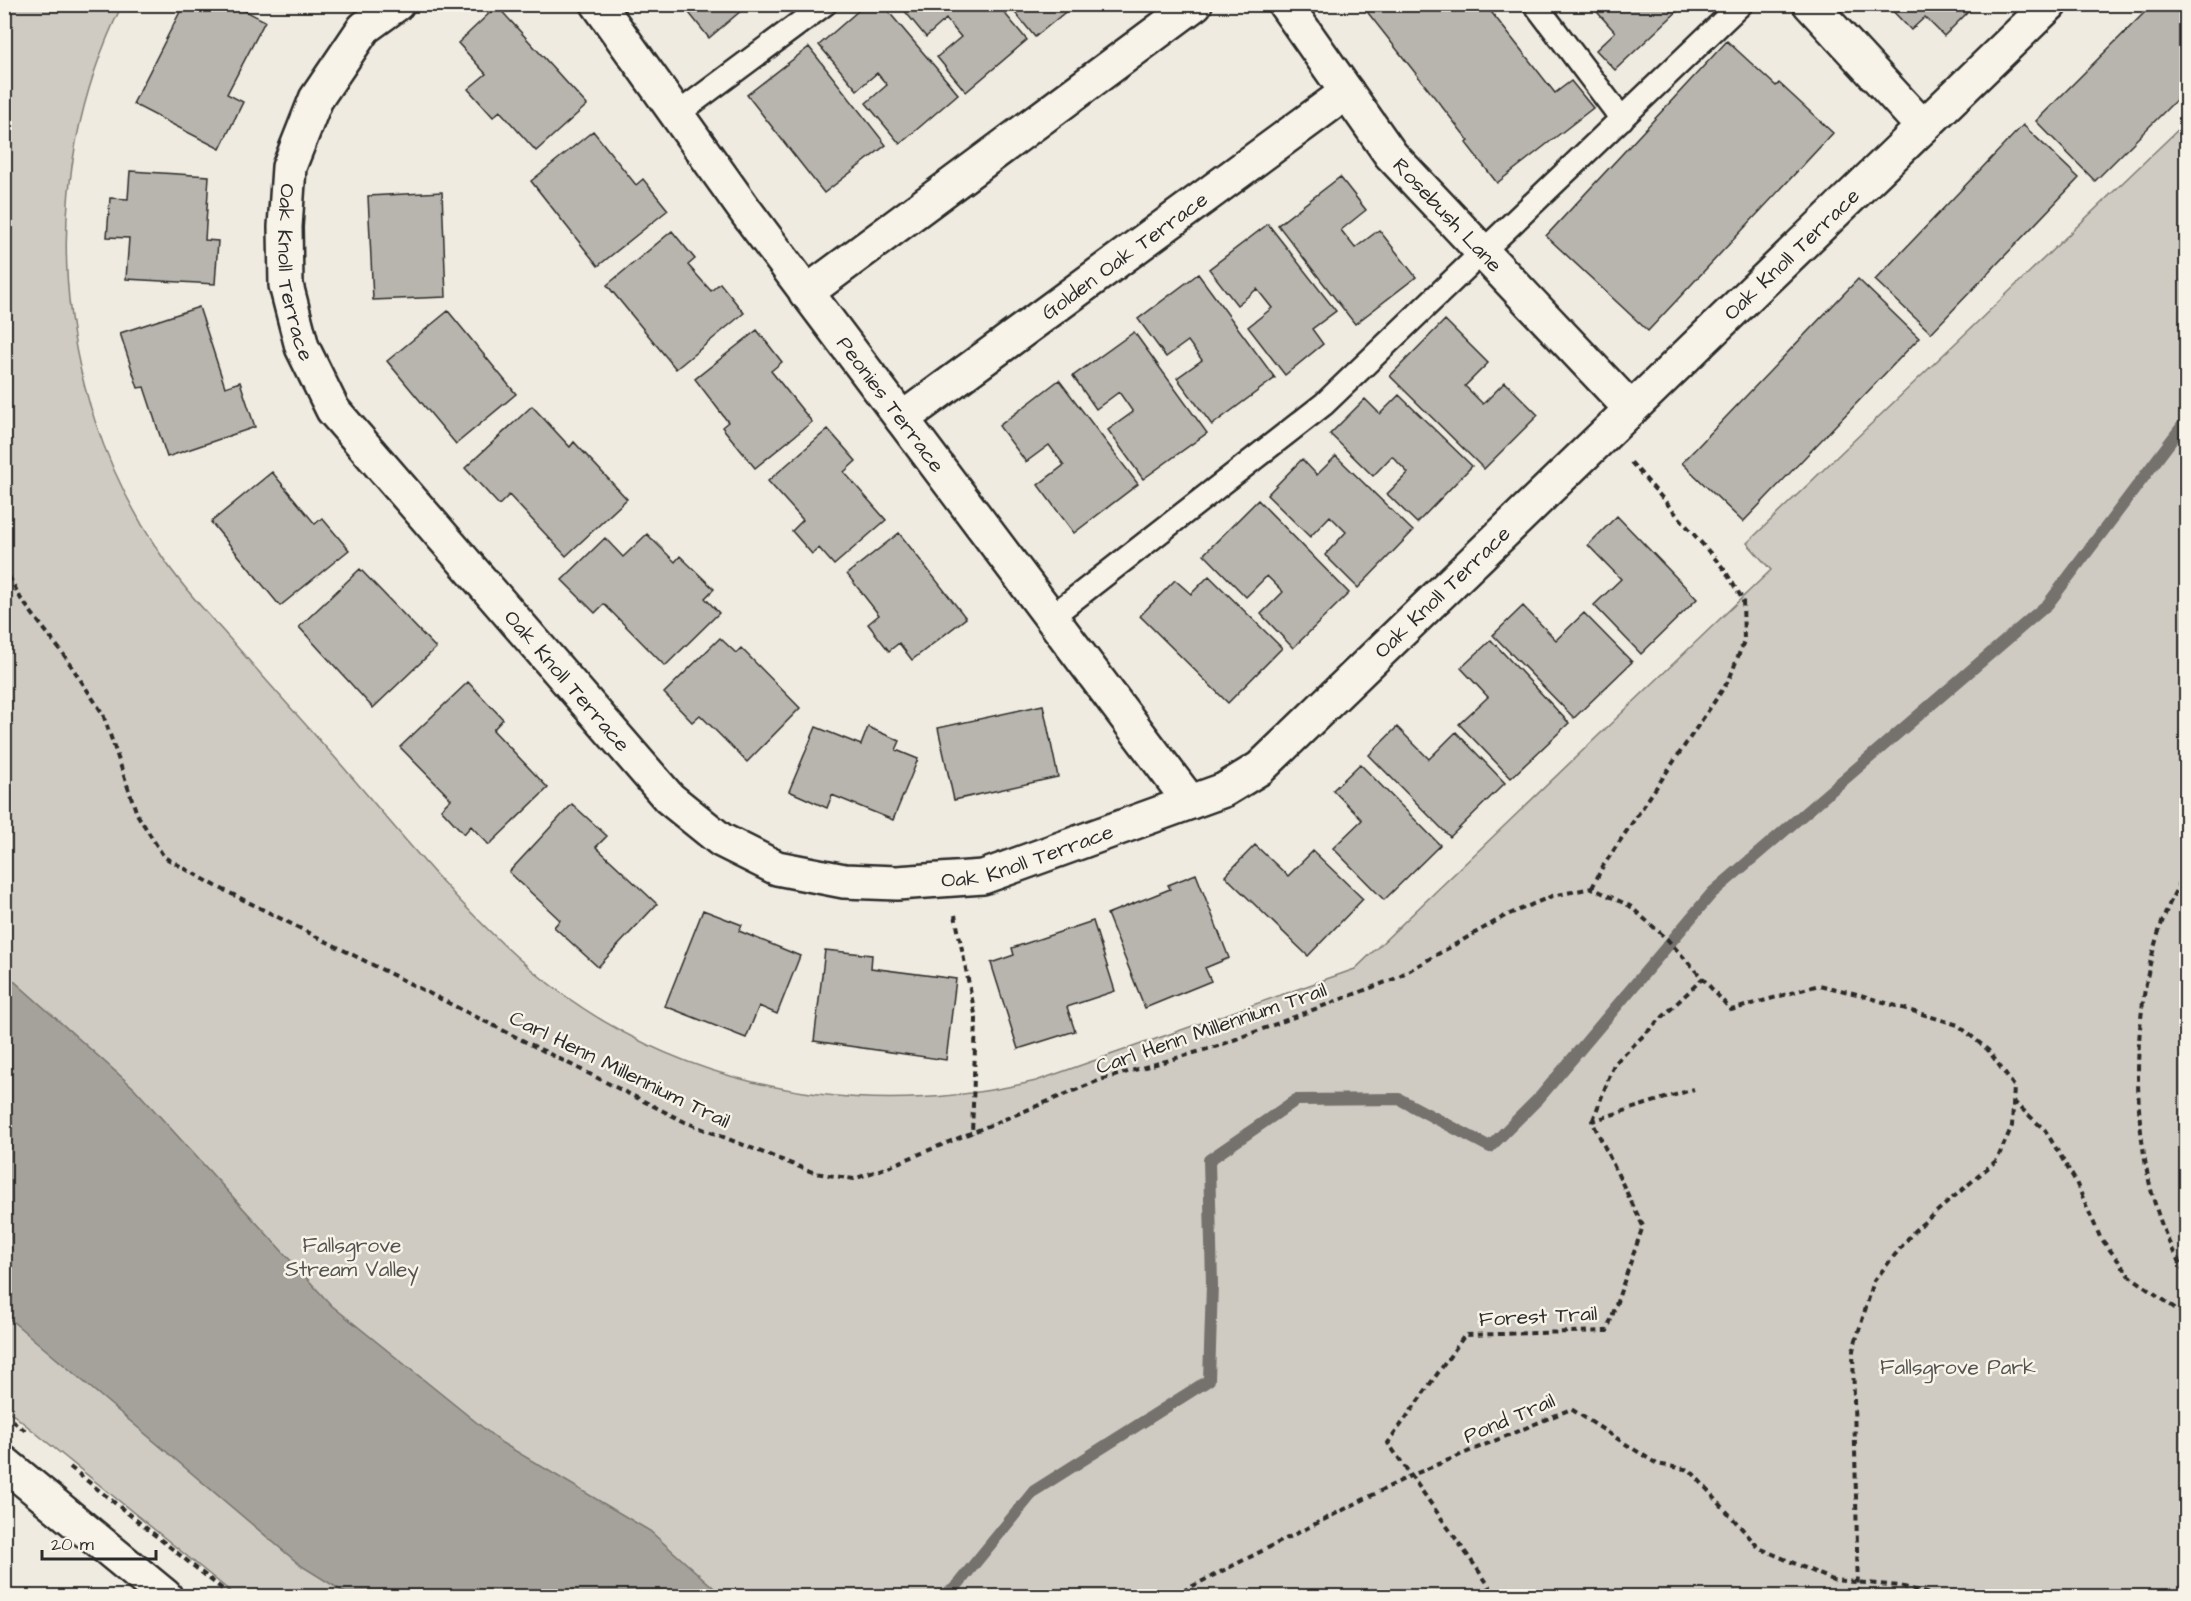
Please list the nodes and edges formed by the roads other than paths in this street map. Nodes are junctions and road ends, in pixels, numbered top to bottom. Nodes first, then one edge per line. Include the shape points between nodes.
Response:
1 (397, 4) edge
2 (598, 4) edge
3 (825, 4) edge
4 (1195, 4) edge
5 (1285, 4) edge
6 (1536, 4) edge
7 (1741, 4) edge
8 (1810, 4) edge
9 (2050, 4) edge
10 (1347, 92) junction
11 (676, 115) junction
12 (1622, 119) junction
13 (1923, 127) junction
14 (1483, 252) junction
15 (807, 293) junction
16 (1631, 409) junction
17 (902, 419) junction
18 (1051, 617) junction
19 (1190, 802) junction
20 (4, 1463) edge
21 (165, 1596) edge

1 - 19 street, Oak Knoll Terrace via 364,28 322,90 289,167 286,285 302,347 333,410 669,798 721,840 777,868 844,881 897,883 983,877
2 - 11 street, Peonies Terrace
3 - 11 lane
4 - 15 street
5 - 10 street, Rosebush Lane
6 - 12 lane
7 - 12 lane
8 - 13 street
9 - 13 street, Oak Knoll Terrace
10 - 14 street, Rosebush Lane via 1391,155
10 - 17 street, Golden Oak Terrace
11 - 15 street, Peonies Terrace
12 - 14 lane
13 - 16 street, Oak Knoll Terrace
14 - 16 street, Rosebush Lane
14 - 18 lane via 1323,404
15 - 17 street, Peonies Terrace
16 - 19 street, Oak Knoll Terrace via 1260,768 1224,790
17 - 18 street, Peonies Terrace
18 - 19 street, Peonies Terrace
20 - 21 street

